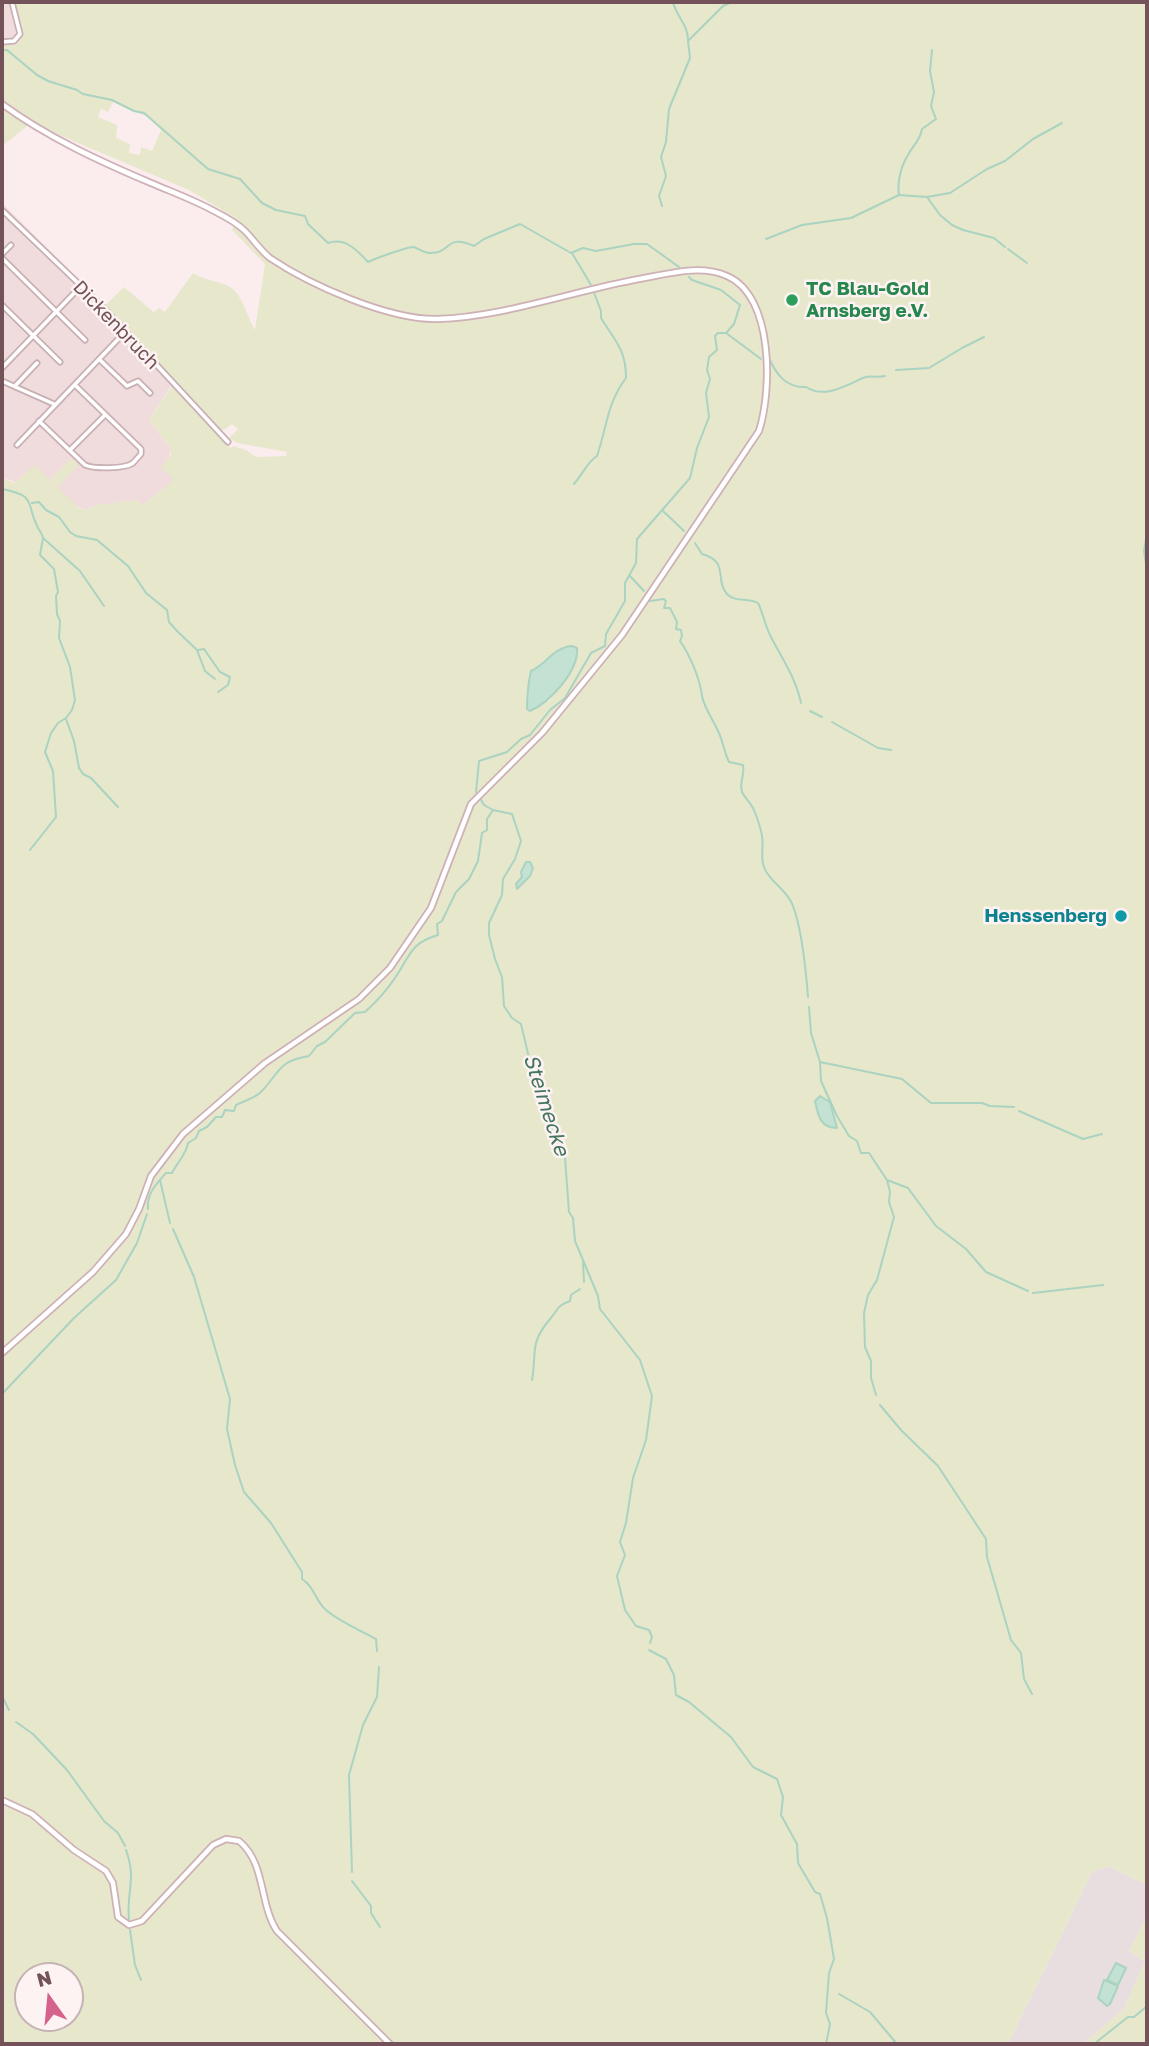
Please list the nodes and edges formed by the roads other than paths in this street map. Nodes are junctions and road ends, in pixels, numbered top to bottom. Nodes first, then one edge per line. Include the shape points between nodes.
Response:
1 (12, 2) edge
2 (2, 42) edge
3 (2, 104) edge
4 (2, 210) edge
5 (12, 245) dead end
6 (2, 256) edge
7 (80, 287) junction
8 (2, 305) edge
9 (57, 312) junction
10 (125, 332) junction
11 (34, 335) junction
12 (85, 340) dead end
13 (99, 359) junction
14 (60, 362) dead end
15 (37, 363) dead end
16 (2, 368) edge
17 (2, 381) edge
18 (75, 385) junction
19 (15, 386) junction
20 (149, 393) dead end
21 (55, 404) junction
22 (104, 415) junction
23 (40, 421) junction
24 (228, 442) dead end
25 (17, 445) dead end
26 (70, 450) junction
27 (2, 1353) edge
28 (2, 1800) edge
29 (390, 2044) edge

1 - 2 street via 20,34 14,41
3 - 27 main road via 34,127 215,211 288,268 391,313 434,319 478,316 590,288 695,269 729,277 746,290 760,314 766,401 759,430 622,635 542,733 471,804 431,908 390,968 359,999 265,1063 183,1133 151,1176 126,1234 93,1272
4 - 7 street, Dickenbruch
5 - 6 street
6 - 9 street
7 - 9 street
7 - 10 street, Dickenbruch
8 - 11 street
9 - 11 street
9 - 12 street
10 - 13 street
10 - 24 street, Dickenbruch
11 - 14 street
11 - 16 street
13 - 18 street
13 - 20 street via 127,386 138,381
15 - 19 street
17 - 19 street
18 - 21 street
18 - 22 street
19 - 21 street
21 - 23 street
22 - 26 street
22 - 26 street via 141,449 133,463 91,468
23 - 25 street
23 - 26 street
28 - 29 main road via 32,1814 106,1871 113,1883 118,1917 129,1925 142,1921 213,1844 239,1841 256,1867 267,1914 276,1931

